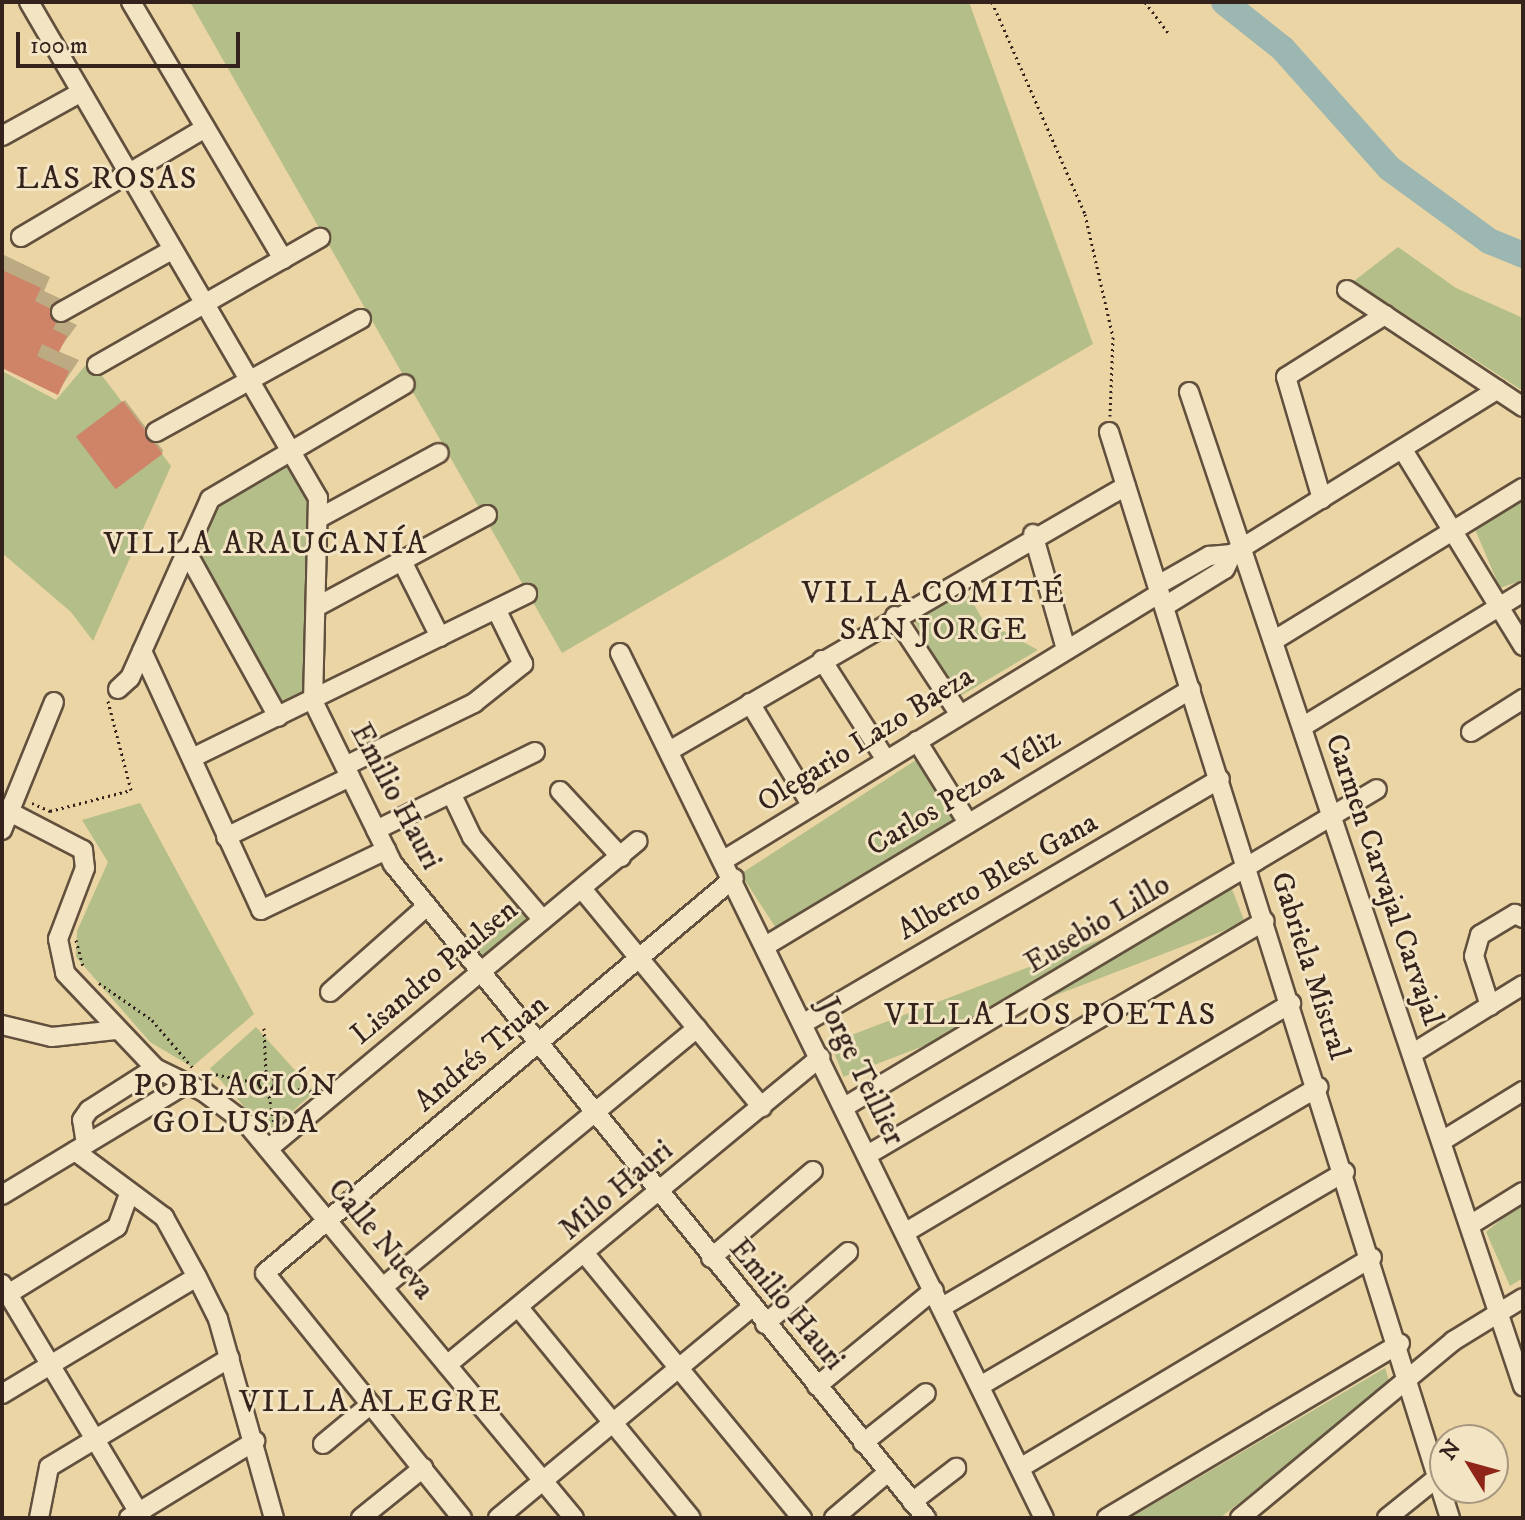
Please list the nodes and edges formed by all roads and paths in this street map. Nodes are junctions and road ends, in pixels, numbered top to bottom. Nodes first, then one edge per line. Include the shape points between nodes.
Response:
1 (29, 2) edge
2 (131, 2) edge
3 (992, 2) edge
4 (1145, 2) edge
5 (1169, 34) dead end
6 (78, 94) junction
7 (205, 128) junction
8 (2, 136) edge
9 (124, 175) junction
10 (21, 237) dead end
11 (320, 238) dead end
12 (170, 251) junction
13 (283, 259) junction
14 (1347, 290) dead end
15 (204, 305) junction
16 (61, 312) dead end
17 (1385, 315) junction
18 (361, 319) dead end
19 (97, 365) dead end
20 (251, 380) junction
21 (405, 384) dead end
22 (1497, 390) junction
23 (1189, 392) dead end
24 (1523, 407) edge
25 (156, 432) dead end
26 (1109, 432) joint
27 (291, 450) junction
28 (1403, 450) junction
29 (439, 453) dead end
30 (1126, 486) junction
31 (1523, 488) edge
32 (1322, 499) junction
33 (487, 515) dead end
34 (321, 517) junction
35 (1453, 531) junction
36 (1033, 534) junction
37 (185, 549) junction
38 (1237, 552) junction
39 (402, 561) junction
40 (1523, 592) edge
41 (527, 594) dead end
42 (1161, 595) junction
43 (318, 606) junction
44 (1499, 607) junction
45 (496, 609) junction
46 (895, 616) junction
47 (440, 637) junction
48 (1273, 641) junction
49 (1523, 646) edge
50 (1066, 649) junction
51 (142, 651) junction
52 (620, 653) dead end
53 (822, 660) junction
54 (1191, 689) junction
55 (115, 692) joint
56 (1523, 699) edge
57 (313, 701) junction
58 (54, 702) dead end
59 (750, 703) junction
60 (960, 715) junction
61 (278, 717) junction
62 (1302, 727) junction
63 (1471, 732) dead end
64 (917, 741) junction
65 (669, 751) junction
66 (535, 752) dead end
67 (194, 757) junction
68 (886, 760) junction
69 (347, 772) junction
70 (1220, 779) junction
71 (1377, 789) dead end
72 (560, 791) dead end
73 (451, 793) junction
74 (9, 806) edge
75 (812, 806) junction
76 (1332, 816) junction
77 (968, 823) junction
78 (2, 830) edge
79 (376, 830) junction
80 (226, 837) junction
81 (638, 841) dead end
82 (386, 850) junction
83 (621, 857) junction
84 (724, 860) junction
85 (1248, 868) junction
86 (734, 878) junction
87 (582, 889) junction
88 (425, 908) junction
89 (1523, 918) edge
90 (543, 920) junction
91 (1265, 921) junction
92 (74, 928) dead end
93 (767, 945) junction
94 (640, 958) junction
95 (480, 973) junction
96 (85, 974) dead end
97 (96, 982) dead end
98 (1523, 985) edge
99 (330, 992) dead end
100 (1291, 1003) junction
101 (1490, 1006) junction
102 (804, 1023) junction
103 (2, 1025) edge
104 (264, 1028) dead end
105 (697, 1028) junction
106 (116, 1030) junction
107 (536, 1045) junction
108 (1413, 1053) junction
109 (821, 1057) junction
110 (155, 1068) junction
111 (266, 1073) junction
112 (188, 1083) junction
113 (258, 1083) junction
114 (274, 1085) junction
115 (1318, 1087) junction
116 (268, 1090) junction
117 (1523, 1091) edge
118 (314, 1092) dead end
119 (846, 1106) junction
120 (762, 1107) junction
121 (593, 1114) junction
122 (1442, 1141) junction
123 (272, 1145) junction
124 (81, 1148) junction
125 (869, 1154) junction
126 (813, 1171) dead end
127 (1345, 1172) junction
128 (130, 1192) junction
129 (1523, 1192) edge
130 (658, 1194) junction
131 (2, 1195) edge
132 (327, 1220) junction
133 (1470, 1225) junction
134 (906, 1232) junction
135 (848, 1252) dead end
136 (585, 1254) junction
137 (1372, 1257) junction
138 (711, 1258) junction
139 (197, 1277) junction
140 (383, 1287) junction
141 (5, 1289) edge
142 (938, 1298) junction
143 (1523, 1298) edge
144 (519, 1308) junction
145 (751, 1308) junction
146 (1499, 1313) junction
147 (765, 1324) junction
148 (1400, 1343) junction
149 (230, 1358) junction
150 (50, 1365) junction
151 (447, 1365) junction
152 (679, 1369) junction
153 (1410, 1377) junction
154 (817, 1386) junction
155 (980, 1386) junction
156 (1523, 1386) edge
157 (926, 1393) dead end
158 (2, 1394) edge
159 (371, 1404) junction
160 (613, 1424) junction
161 (94, 1439) junction
162 (255, 1441) junction
163 (1429, 1442) edge
164 (863, 1443) junction
165 (323, 1444) dead end
166 (423, 1468) junction
167 (956, 1468) dead end
168 (1020, 1468) junction
169 (888, 1472) junction
170 (543, 1480) junction
171 (1429, 1484) edge
172 (912, 1502) junction
173 (136, 1516) edge
174 (39, 1518) edge
175 (274, 1518) edge
176 (361, 1518) edge
177 (462, 1518) edge
178 (498, 1518) edge
179 (574, 1518) edge
180 (691, 1518) edge
181 (802, 1518) edge
182 (834, 1518) edge
183 (926, 1518) edge
184 (1044, 1518) edge
185 (1107, 1518) edge
186 (1240, 1518) edge
187 (1387, 1518) edge

1 - 6 street, Emilio Hauri
2 - 7 street
3 - 26 path via 1085,214 1113,337
4 - 5 path
6 - 8 street
6 - 9 street, Emilio Hauri
7 - 9 street
7 - 13 street
9 - 10 street
9 - 12 street, Emilio Hauri
11 - 13 street
12 - 15 street, Emilio Hauri
12 - 16 street
13 - 15 street
14 - 17 street
15 - 19 street
15 - 20 street, Emilio Hauri
17 - 22 street
17 - 32 street via 1286,377
18 - 20 street
20 - 25 street
20 - 27 street, Emilio Hauri
21 - 27 street
22 - 24 street
22 - 28 street, Olegario Lazo Baeza
23 - 38 street, Carmen Carvajal Carvajal
26 - 30 street, Gabriela Mistral
27 - 34 street, Emilio Hauri
27 - 37 street via 210,499
28 - 32 street, Olegario Lazo Baeza
28 - 35 street
29 - 34 street
30 - 36 street
30 - 42 street, Gabriela Mistral
31 - 35 street
32 - 38 street, Olegario Lazo Baeza
33 - 39 street
34 - 43 street, Emilio Hauri
35 - 44 street
35 - 48 street
36 - 46 street
36 - 50 street
37 - 51 street
37 - 61 street
38 - 42 street, Olegario Lazo Baeza via 1225,569
38 - 48 street, Carmen Carvajal Carvajal
39 - 43 street
39 - 47 street
40 - 44 street
41 - 45 street
42 - 50 street, Olegario Lazo Baeza
42 - 54 street, Gabriela Mistral
43 - 57 street, Emilio Hauri
44 - 49 street
44 - 62 street
45 - 47 street
45 - 69 street via 523,664 474,703
46 - 53 street
46 - 60 street
47 - 57 street
48 - 62 street, Carmen Carvajal Carvajal
50 - 60 street, Olegario Lazo Baeza
51 - 55 street
51 - 67 street
52 - 65 street, Jorge Teillier
53 - 59 street
53 - 68 street
54 - 70 street, Gabriela Mistral
54 - 77 street, Carlos Pezoa Véliz
55 - 74 path via 107,704 131,790 50,811
56 - 63 street
57 - 61 street
57 - 69 street, Emilio Hauri
58 - 74 street
59 - 65 street
59 - 75 street
60 - 64 street, Olegario Lazo Baeza
61 - 67 street
62 - 76 street, Carmen Carvajal Carvajal
64 - 68 street, Olegario Lazo Baeza
64 - 77 street
65 - 84 street, Jorge Teillier
66 - 73 street
67 - 80 street via 192,772
68 - 75 street, Olegario Lazo Baeza
69 - 79 street, Emilio Hauri
69 - 80 street
70 - 85 street, Gabriela Mistral
70 - 102 street, Alberto Blest Gana
71 - 76 street, Eusebio Lillo
72 - 83 street
73 - 79 street
73 - 90 street via 472,837
74 - 78 street
74 - 106 street, Calle Nueva via 67,837 86,862 58,939 60,964
75 - 84 street, Olegario Lazo Baeza
76 - 85 street, Eusebio Lillo
76 - 108 street, Carmen Carvajal Carvajal
77 - 93 street, Carlos Pezoa Véliz
79 - 82 street, Emilio Hauri
80 - 82 street via 261,910
81 - 83 street, Lisandro Paulsen
82 - 88 street, Emilio Hauri
83 - 87 street, Lisandro Paulsen
84 - 86 street, Jorge Teillier
85 - 91 street, Gabriela Mistral
85 - 119 street, Eusebio Lillo
86 - 93 street, Jorge Teillier
86 - 94 street, Andrés Truan
87 - 90 street, Lisandro Paulsen
87 - 94 street
88 - 95 street, Emilio Hauri
88 - 99 street
89 - 101 street via 1515,914 1480,935 1474,956
90 - 95 street, Lisandro Paulsen
91 - 100 street, Gabriela Mistral
91 - 125 street
92 - 96 path
93 - 102 street, Jorge Teillier
94 - 105 street
94 - 107 street, Andrés Truan
95 - 107 street, Emilio Hauri
95 - 123 street, Lisandro Paulsen
97 - 113 path via 152,1020 193,1068
98 - 101 street
100 - 115 street, Gabriela Mistral
100 - 134 street
101 - 108 street
102 - 109 street, Jorge Teillier
103 - 106 street via 52,1037
104 - 111 path
105 - 120 street
105 - 121 street
106 - 110 street, Calle Nueva
107 - 121 street, Emilio Hauri
107 - 132 street, Andrés Truan
108 - 122 street, Carmen Carvajal Carvajal
109 - 119 street, Jorge Teillier
109 - 120 street, Milo Hauri
110 - 112 street, Calle Nueva
110 - 124 street via 89,1110 82,1120
111 - 113 path
111 - 114 path
112 - 123 street, Calle Nueva
112 - 124 street
113 - 116 path
114 - 116 path
114 - 118 path
115 - 127 street, Gabriela Mistral
115 - 142 street
116 - 123 path
117 - 122 street
119 - 125 street, Jorge Teillier
120 - 130 street, Milo Hauri
121 - 130 street, Emilio Hauri
121 - 140 street
122 - 133 street, Carmen Carvajal Carvajal
123 - 132 street, Calle Nueva
124 - 128 street
124 - 131 street
125 - 134 street, Jorge Teillier
126 - 138 street
127 - 137 street, Gabriela Mistral
127 - 155 street
128 - 139 street via 164,1217
128 - 141 street via 117,1227
129 - 133 street
130 - 136 street, Milo Hauri
130 - 138 street, Emilio Hauri
132 - 140 street, Calle Nueva
132 - 159 street, Andrés Truan via 265,1273
133 - 146 street, Carmen Carvajal Carvajal
134 - 142 street, Jorge Teillier
135 - 147 street
136 - 144 street, Milo Hauri
136 - 152 street
137 - 148 street, Gabriela Mistral
137 - 168 street
138 - 145 street, Emilio Hauri
139 - 149 street
139 - 150 street
140 - 151 street, Calle Nueva
141 - 150 street
142 - 154 street
142 - 155 street, Jorge Teillier
143 - 146 street
144 - 151 street, Milo Hauri
144 - 160 street
145 - 147 street, Emilio Hauri
145 - 152 street
146 - 153 street
146 - 156 street, Carmen Carvajal Carvajal
147 - 154 street, Emilio Hauri
148 - 153 street, Gabriela Mistral
148 - 185 street
149 - 161 street
149 - 162 street
150 - 158 street
150 - 161 street
151 - 170 street, Calle Nueva
152 - 160 street
152 - 181 street
153 - 163 street, Gabriela Mistral
153 - 186 street
154 - 164 street, Emilio Hauri
155 - 168 street, Jorge Teillier
157 - 164 street
159 - 165 street
159 - 166 street
160 - 170 street
160 - 180 street
161 - 173 street
161 - 174 street via 45,1471
162 - 173 street
162 - 175 street
164 - 169 street, Emilio Hauri
166 - 176 street
166 - 177 street
167 - 172 street
168 - 184 street, Jorge Teillier
169 - 172 street, Emilio Hauri
169 - 182 street
170 - 178 street
170 - 179 street, Calle Nueva
171 - 187 street
172 - 183 street, Emilio Hauri

